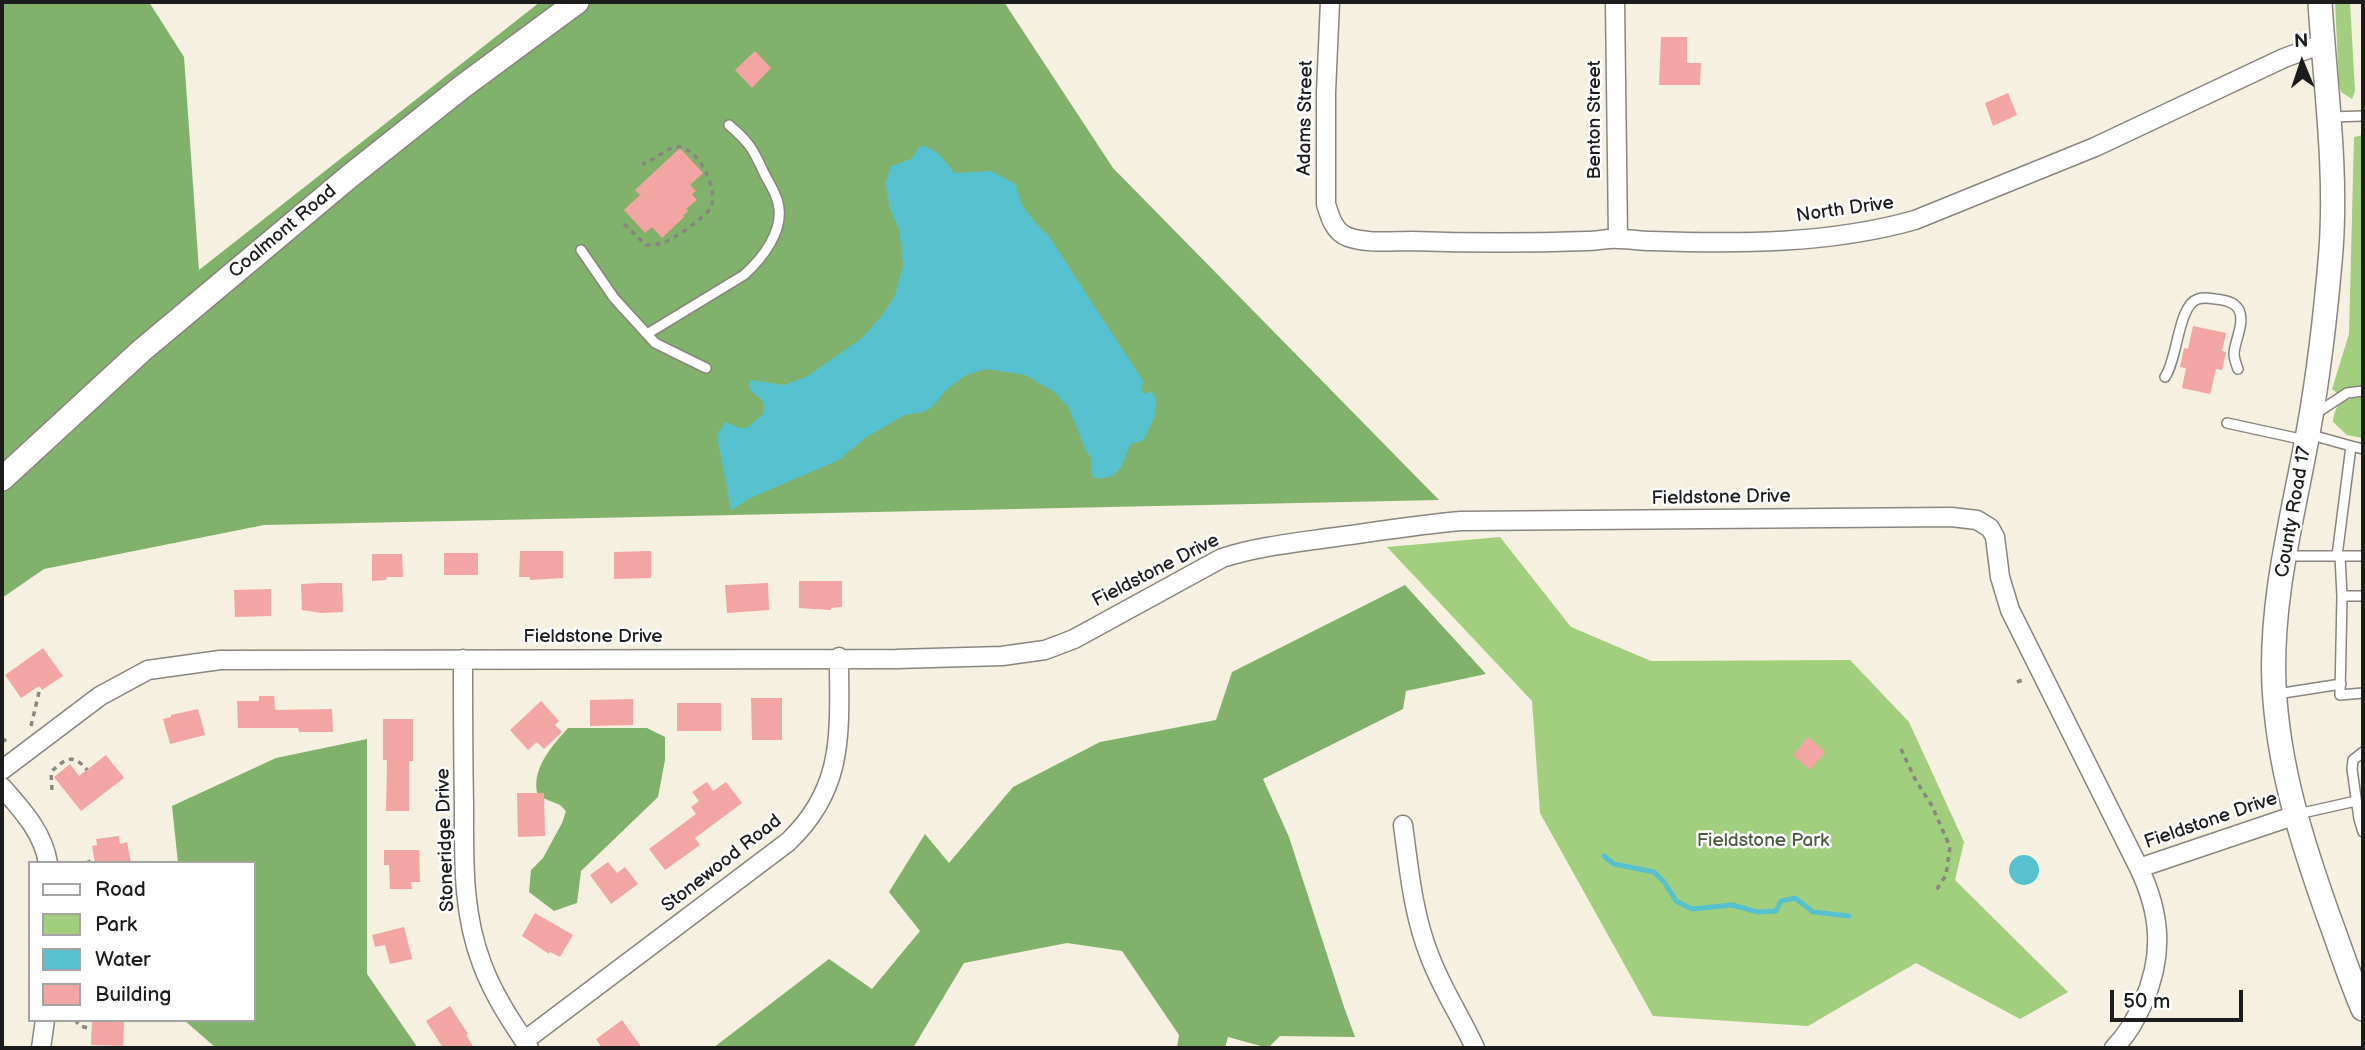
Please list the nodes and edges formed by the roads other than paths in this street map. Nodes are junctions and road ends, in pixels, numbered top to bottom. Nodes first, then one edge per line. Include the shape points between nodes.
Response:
1 (575, 2) edge
2 (1330, 2) edge
3 (1615, 2) edge
4 (2320, 2) edge
5 (2322, 44) junction
6 (2363, 116) edge
7 (2329, 117) junction
8 (729, 125) dead end
9 (1339, 232) joint
10 (1618, 238) junction
11 (581, 250) dead end
12 (647, 334) junction
13 (706, 368) dead end
14 (2238, 369) dead end
15 (2165, 377) dead end
16 (2363, 391) edge
17 (2227, 423) dead end
18 (2308, 431) junction
19 (2351, 446) junction
20 (2363, 449) edge
21 (2, 479) edge
22 (2284, 556) junction
23 (2339, 556) junction
24 (2363, 556) edge
25 (2342, 596) junction
26 (2363, 596) edge
27 (839, 657) junction
28 (463, 659) junction
29 (2341, 684) junction
30 (2363, 693) edge
31 (2275, 694) junction
32 (2363, 752) edge
33 (2, 770) edge
34 (2, 787) edge
35 (2356, 801) junction
36 (2296, 815) junction
37 (1403, 825) dead end
38 (2363, 832) edge
39 (48, 861) edge
40 (2140, 868) junction
41 (2363, 1009) edge
42 (45, 1022) edge
43 (526, 1045) edge
44 (41, 1048) edge
45 (1475, 1048) edge
46 (2114, 1048) edge

1 - 21 street, Coalmont Road via 339,185 141,351
2 - 9 street, Adams Street via 1326,204
3 - 10 street, Benton Street
4 - 5 street, County Road 17
5 - 7 street, County Road 17
5 - 10 street, North Drive via 2095,148 1904,223 1755,242
6 - 7 lane
7 - 18 street, County Road 17 via 2331,247
8 - 12 lane via 749,142 779,205 774,234 766,252 744,275
9 - 10 street, North Drive via 1361,240 1450,243
11 - 12 lane via 614,298
12 - 13 lane via 655,343
14 - 15 lane via 2234,355 2239,310 2225,300 2204,298 2185,309 2172,367
16 - 18 lane via 2347,393
17 - 18 lane
18 - 19 lane
18 - 22 street, County Road 17
19 - 20 lane
19 - 23 lane
22 - 23 lane
22 - 31 street, County Road 17 via 2275,636
23 - 24 lane
23 - 25 lane
25 - 26 lane
25 - 29 lane
27 - 28 street, Fieldstone Drive
27 - 40 street, Fieldstone Drive via 1002,656 1045,650 1074,639 1222,558 1407,526 1461,521 1800,517 1977,520 1995,537 2010,610
27 - 43 street, Stonewood Road via 836,755 827,788 804,826
28 - 33 street, Fieldstone Drive via 220,660 148,670 100,695
28 - 43 street, Stoneridge Drive via 464,870 469,920 490,983
29 - 30 lane via 2340,695
29 - 31 lane
31 - 36 street, County Road 17 via 2283,768
32 - 35 lane via 2353,760 2351,769
34 - 39 street via 29,818
35 - 36 lane
35 - 38 lane
36 - 40 street, Fieldstone Drive
36 - 41 street, County Road 17
37 - 45 street via 1422,935
40 - 46 street, Fieldstone Drive via 2153,902 2158,956 2152,984 2136,1018
42 - 44 street

